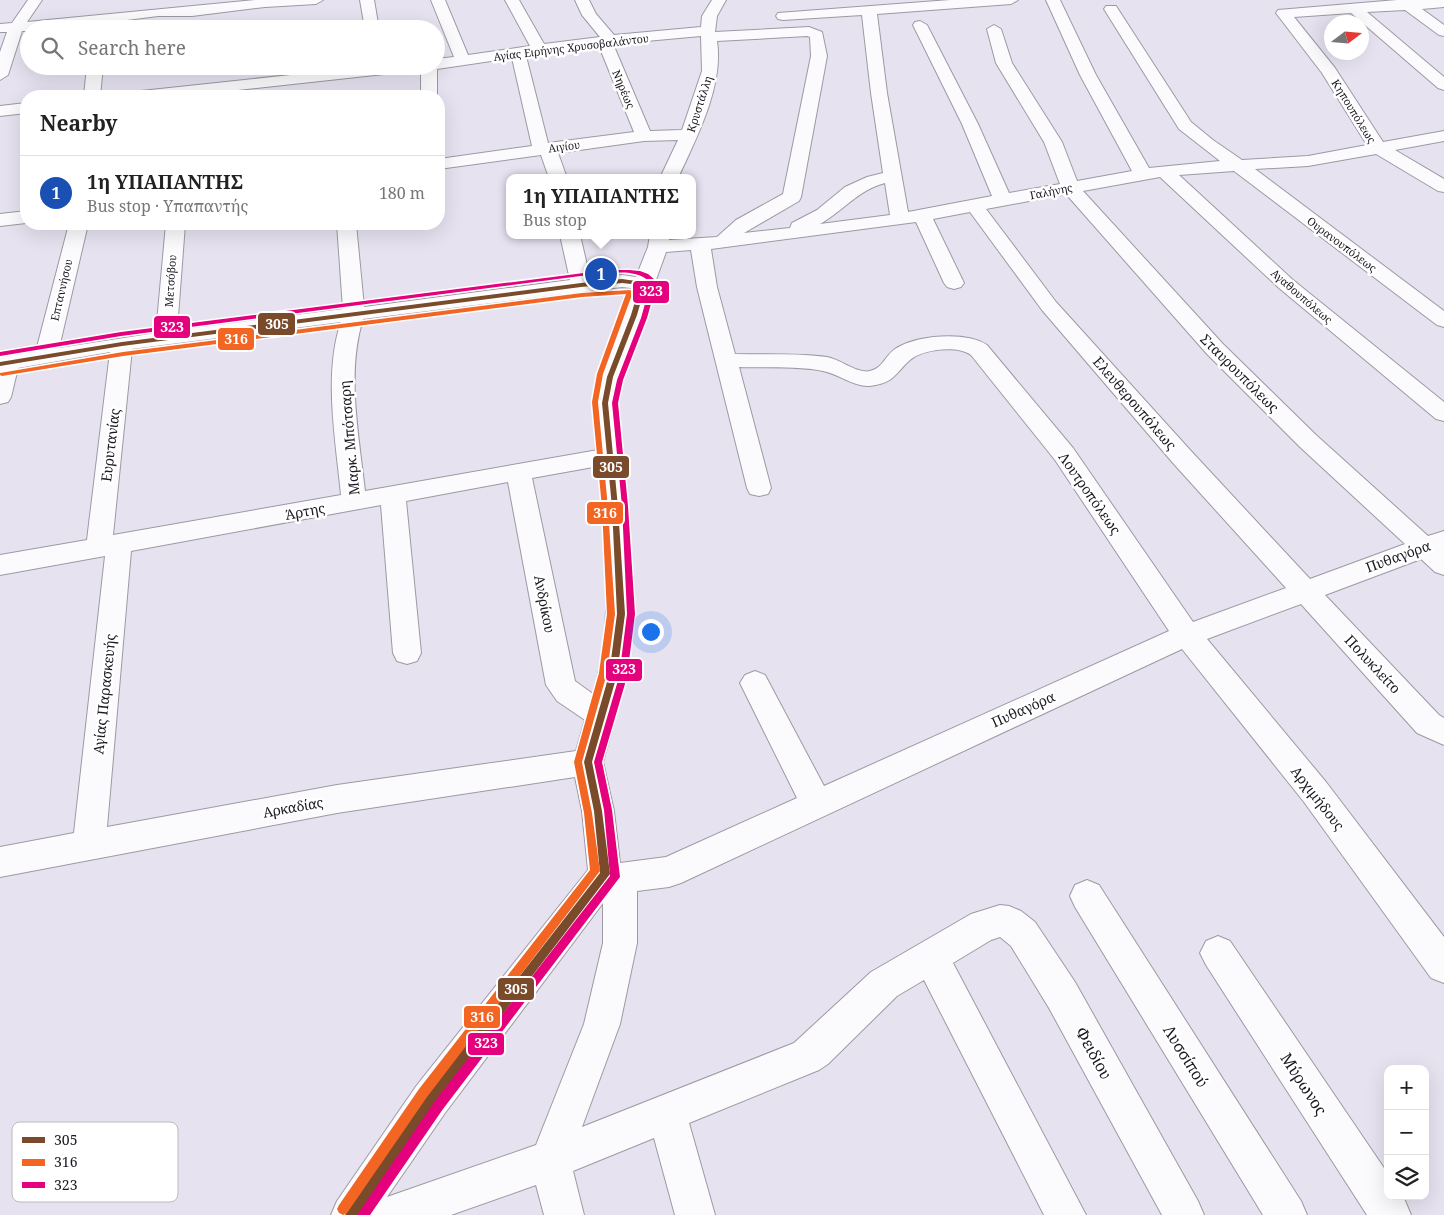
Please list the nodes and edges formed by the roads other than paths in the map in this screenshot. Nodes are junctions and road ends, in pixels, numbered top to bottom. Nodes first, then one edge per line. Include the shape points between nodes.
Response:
1 (35, 0) edge
2 (316, 0) edge
3 (367, 0) edge
4 (438, 0) edge
5 (512, 0) edge
6 (582, 0) edge
7 (719, 0) edge
8 (1010, 0) edge
9 (1053, 0) edge
10 (251, 2) edge
11 (1406, 3) edge
12 (1444, 3) edge
13 (1111, 9) dead end
14 (1356, 10) junction
15 (869, 11) junction
16 (772, 16) dead end
17 (102, 18) edge
18 (727, 19) dead end
19 (21, 20) edge
20 (83, 20) edge
21 (370, 20) edge
22 (20, 21) edge
23 (920, 25) dead end
24 (16, 27) junction
25 (20, 27) edge
26 (0, 28) edge
27 (708, 29) junction
28 (994, 29) dead end
29 (1444, 32) edge
30 (607, 41) junction
31 (540, 50) junction
32 (518, 53) junction
33 (463, 61) junction
34 (445, 63) edge
35 (0, 75) edge
36 (94, 75) edge
37 (365, 75) edge
38 (429, 75) edge
39 (1444, 85) edge
40 (93, 90) edge
41 (246, 90) edge
42 (429, 90) edge
43 (20, 109) edge
44 (0, 111) edge
45 (690, 135) junction
46 (644, 136) junction
47 (1444, 136) edge
48 (1376, 147) junction
49 (544, 148) junction
50 (445, 163) edge
51 (1241, 167) junction
52 (1165, 172) junction
53 (556, 174) edge
54 (671, 174) edge
55 (1143, 174) junction
56 (893, 176) junction
57 (1070, 187) junction
58 (1444, 187) edge
59 (1003, 200) junction
60 (975, 206) junction
61 (922, 215) junction
62 (20, 218) edge
63 (900, 219) junction
64 (0, 220) edge
65 (77, 230) edge
66 (175, 230) edge
67 (347, 230) edge
68 (790, 233) junction
69 (571, 239) edge
70 (659, 241) edge
71 (723, 242) junction
72 (700, 244) junction
73 (954, 283) dead end
74 (643, 284) junction
75 (581, 285) junction
76 (354, 315) junction
77 (1444, 321) edge
78 (166, 338) junction
79 (122, 344) junction
80 (46, 357) junction
81 (726, 360) junction
82 (4, 363) edge
83 (0, 397) edge
84 (1444, 414) edge
85 (609, 456) junction
86 (519, 473) junction
87 (759, 488) dead end
88 (393, 496) junction
89 (354, 502) junction
90 (1433, 543) edge
91 (109, 545) junction
92 (0, 565) edge
93 (1444, 565) edge
94 (1306, 591) junction
95 (1187, 635) junction
96 (407, 653) dead end
97 (755, 683) dead end
98 (602, 715) junction
99 (1444, 732) edge
100 (588, 762) junction
101 (817, 805) junction
102 (89, 844) junction
103 (0, 862) edge
104 (613, 876) junction
105 (1087, 896) dead end
106 (1218, 952) dead end
107 (932, 957) junction
108 (1444, 966) edge
109 (667, 1114) junction
110 (550, 1160) junction
111 (351, 1215) edge
112 (394, 1215) edge
113 (564, 1215) edge
114 (695, 1215) edge
115 (1066, 1215) edge
116 (1184, 1215) edge
117 (1287, 1215) edge
118 (1391, 1215) edge

1 - 19 street
2 - 10 street
3 - 21 street
4 - 33 street
5 - 31 street
6 - 30 street, Νηρέως
7 - 27 street
8 - 15 street
9 - 55 street via 1088,75
10 - 17 street via 192,12
11 - 12 street
11 - 14 street
11 - 29 street
13 - 51 street, Ουρανουπόλεως via 1185,125
14 - 39 street
14 - 48 street, Κηπουπόλεως via 1283,13 1328,71
15 - 16 street
15 - 56 street
17 - 20 street
18 - 27 street
22 - 24 street
23 - 59 street via 970,124
24 - 25 street
24 - 26 street
24 - 35 street
27 - 30 street, Αγίας Ειρήνης Χρυσοβαλάντου
27 - 45 street, Κρυστάλλη via 712,63
27 - 71 street via 809,31 816,35 819,56 792,198 743,224
28 - 57 street via 1004,63 1049,135
30 - 31 street, Αγίας Ειρήνης Χρυσοβαλάντου
30 - 46 street, Νηρέως
31 - 32 street, Αγίας Ειρήνης Χρυσοβαλάντου
32 - 33 street, Αγίας Ειρήνης Χρυσοβαλάντου
32 - 49 street
33 - 34 street, Αγίας Ειρήνης Χρυσοβαλάντου
36 - 40 street
37 - 41 street via 343,83
38 - 42 street
43 - 44 street
45 - 46 street, Αιγίου
45 - 54 street, Κρυστάλλη
46 - 49 street, Αιγίου
47 - 48 street, Γαλήνης
48 - 51 street, Γαλήνης via 1349,155
48 - 58 street, Κηπουπόλεως
49 - 50 street, Αιγίου
49 - 53 street
51 - 52 street, Γαλήνης
51 - 77 street, Ουρανουπόλεως
52 - 55 street, Γαλήνης
52 - 84 street, Αγαθουπόλεως via 1286,284
55 - 57 street, Γαλήνης
56 - 63 street
56 - 68 street via 851,192 824,214
57 - 59 street, Γαλήνης
57 - 90 street, Σταυρουπόλεως via 1216,349 1308,441
59 - 60 street, Γαλήνης
60 - 61 street, Γαλήνης
60 - 94 street, Ελευθερουπόλεως via 1049,306
61 - 63 street, Γαλήνης
61 - 73 street
62 - 64 street
63 - 68 street, Γαλήνης
65 - 80 street, Επταννήσου
66 - 78 street, Μετσόβου
67 - 76 street
68 - 71 street, Γαλήνης
69 - 75 street
70 - 72 street, Γαλήνης
70 - 74 street
71 - 72 street, Γαλήνης
72 - 81 street via 707,287
74 - 75 street
74 - 85 street via 610,377 605,403
75 - 76 street
76 - 78 street
76 - 89 street, Μαρκ. Μπότσαρη via 346,339 344,401
78 - 79 street
79 - 80 street
79 - 91 street, Ευρυτανίας
80 - 82 street
81 - 87 street
81 - 95 street, Λουτροπόλεως via 827,364 869,379 887,373 903,354 934,344 963,342 972,345 985,356 1064,454
82 - 83 street
85 - 86 street, Άρτης
85 - 98 street via 621,614
86 - 88 street, Άρτης
86 - 98 street, Ανδρίκου via 561,685 567,693
88 - 89 street, Άρτης
88 - 96 street
89 - 91 street, Άρτης
90 - 93 street, Σταυρουπόλεως
90 - 94 street, Πυθαγόρα
91 - 92 street, Άρτης
91 - 102 street, Αγίας Παρασκευής
94 - 95 street, Πυθαγόρα
94 - 99 street, Πολυκλείτο via 1428,724
95 - 101 street, Πυθαγόρα
95 - 108 street, Αρχιμήδους via 1315,792
97 - 101 street
98 - 100 street
100 - 102 street, Αρκαδίας via 337,799
100 - 104 street
101 - 104 street, Πυθαγόρα via 669,872
102 - 103 street, Αρκαδίας
104 - 110 street via 620,943 602,1024
104 - 111 street via 431,1099
105 - 117 street, Λυσσίπού
106 - 118 street, Μύρωνος
107 - 109 street via 879,988 811,1054
107 - 115 street
107 - 116 street, Φειδίου via 983,926 1000,921 1009,922 1023,934 1062,995
109 - 110 street
109 - 114 street
110 - 112 street
110 - 113 street

